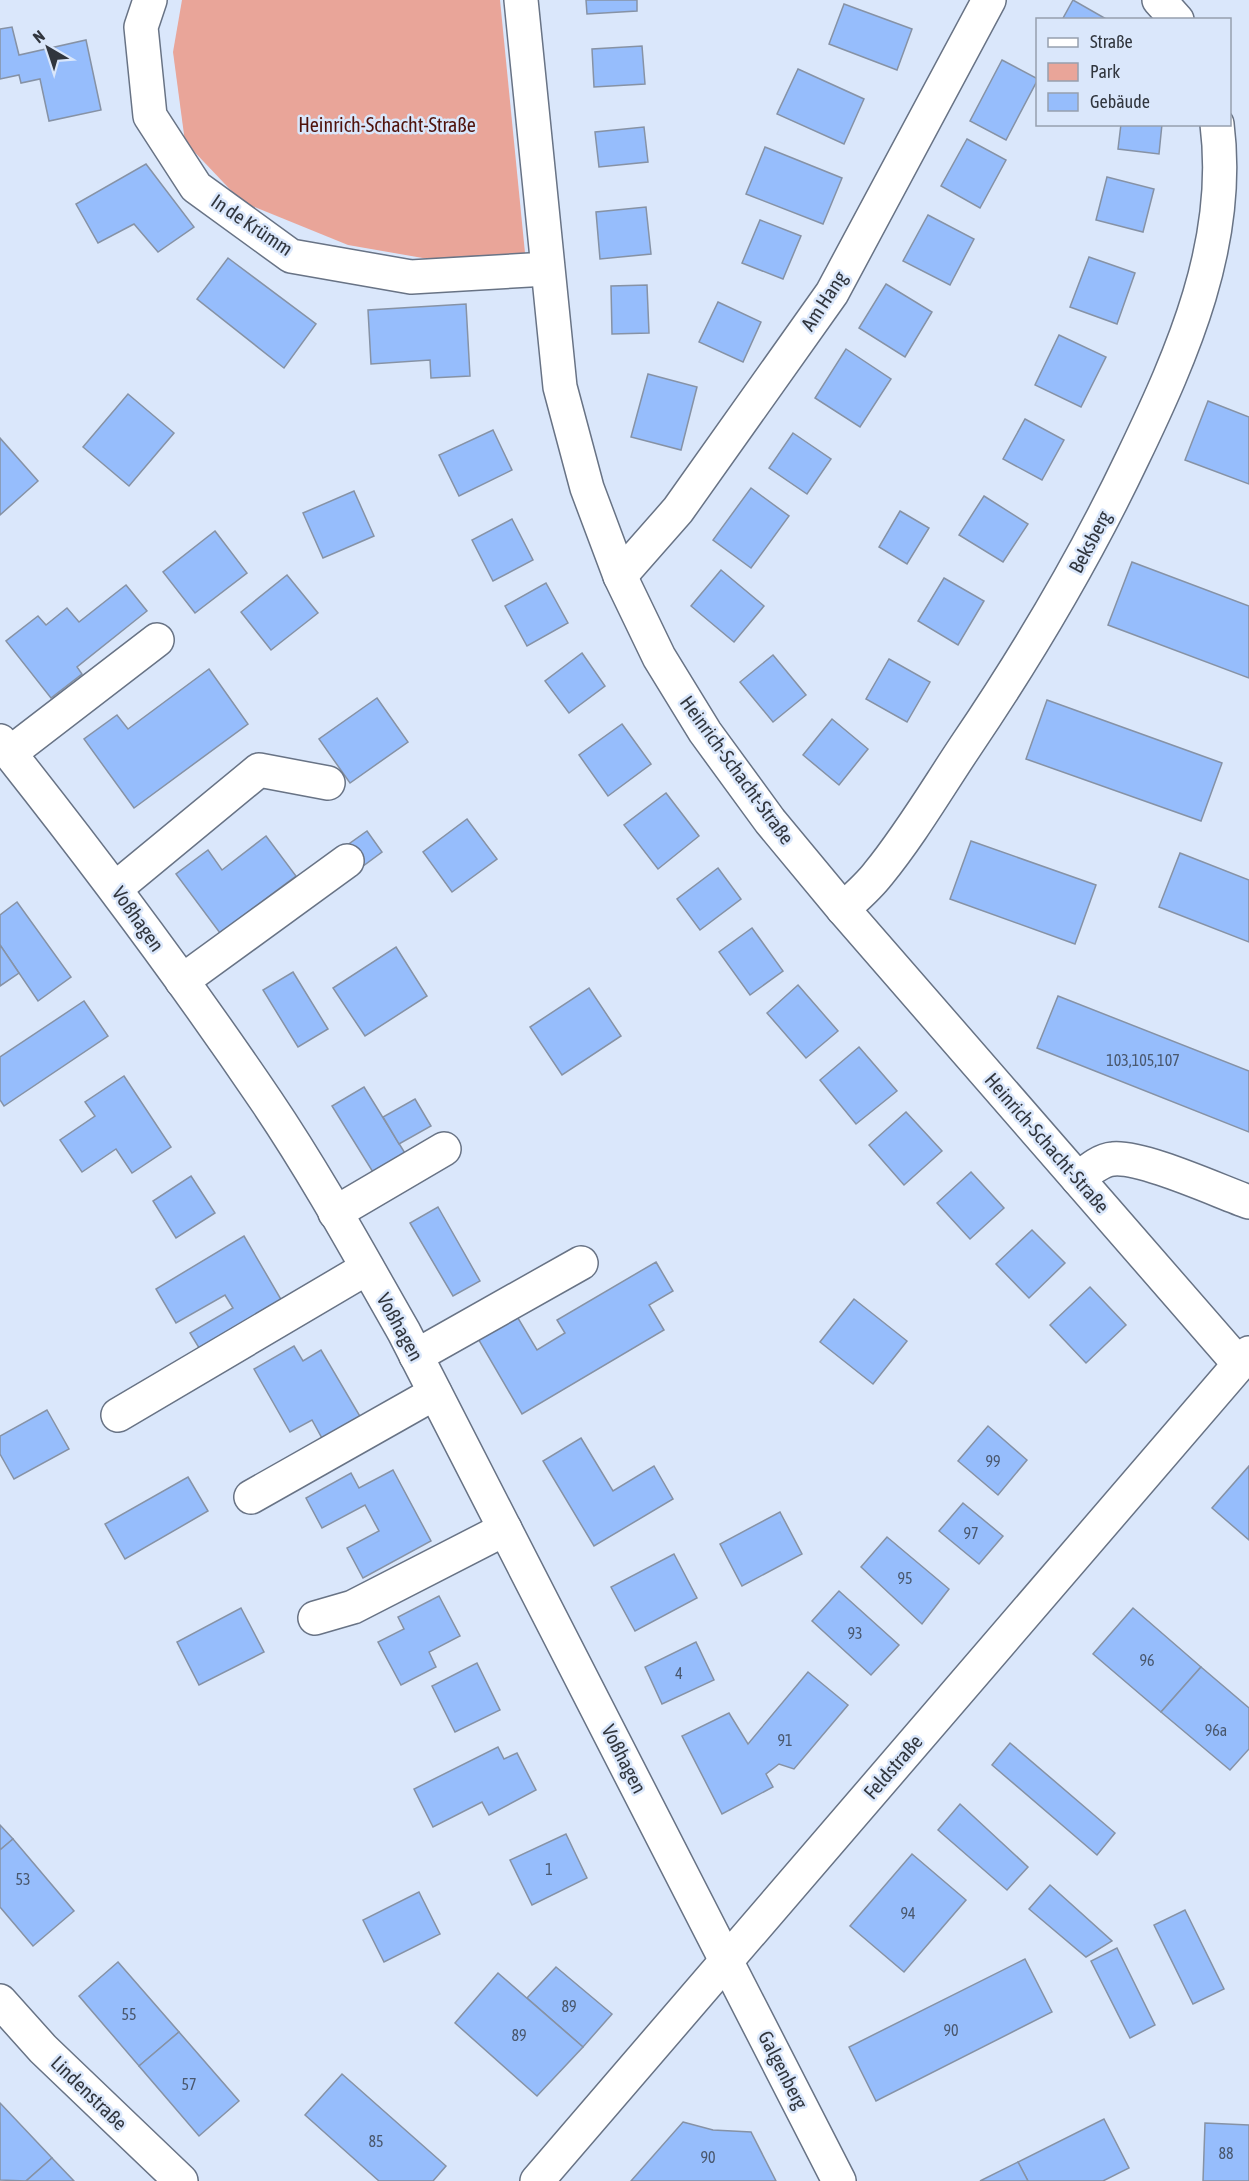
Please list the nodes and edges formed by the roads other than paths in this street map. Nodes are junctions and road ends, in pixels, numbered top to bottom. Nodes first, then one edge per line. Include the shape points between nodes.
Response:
1 (150, 0) edge
2 (521, 0) edge
3 (989, 0) edge
4 (1159, 0) edge
5 (1175, 18) edge
6 (1217, 126) edge
7 (547, 269) junction
8 (620, 576) junction
9 (157, 640) dead end
10 (5, 747) edge
11 (328, 783) dead end
12 (347, 861) dead end
13 (116, 888) junction
14 (843, 909) junction
15 (182, 981) junction
16 (444, 1149) dead end
17 (1078, 1179) junction
18 (1249, 1202) edge
19 (336, 1213) junction
20 (581, 1263) dead end
21 (367, 1268) junction
22 (416, 1356) junction
23 (1244, 1359) edge
24 (435, 1393) junction
25 (118, 1414) dead end
26 (250, 1497) dead end
27 (506, 1529) junction
28 (315, 1618) dead end
29 (727, 1960) junction
30 (0, 2001) edge
31 (181, 2181) edge
32 (537, 2181) edge
33 (839, 2181) edge

1 - 7 street, In de Krümm via 141,27 150,116 196,187 291,256 411,277
2 - 7 street, Heinrich-Schacht-Straße
3 - 8 street, Am Hang via 832,293 678,510
4 - 5 street
6 - 14 street, Beksberg via 1221,151 1219,212 1202,288 1176,369 1097,532 1017,670 878,874
7 - 8 street, Heinrich-Schacht-Straße via 560,387 586,488
8 - 14 street, Heinrich-Schacht-Straße via 659,657 705,732 770,821
9 - 10 street
10 - 13 street, Voßhagen
11 - 13 street via 259,770
12 - 15 street
13 - 15 street, Voßhagen
14 - 17 street, Heinrich-Schacht-Straße
15 - 19 street, Voßhagen via 268,1103
16 - 19 street
17 - 18 street via 1111,1159 1132,1159
17 - 23 street, Heinrich-Schacht-Straße
19 - 21 street, Voßhagen
20 - 22 street
21 - 22 street, Voßhagen
21 - 25 street
22 - 24 street, Voßhagen
23 - 29 street, Feldstraße
24 - 26 street
24 - 27 street, Voßhagen
27 - 28 street via 353,1607
27 - 29 street, Voßhagen
29 - 32 street, Feldstraße
29 - 33 street, Galgenberg
30 - 31 street, Lindenstraße via 43,2049

